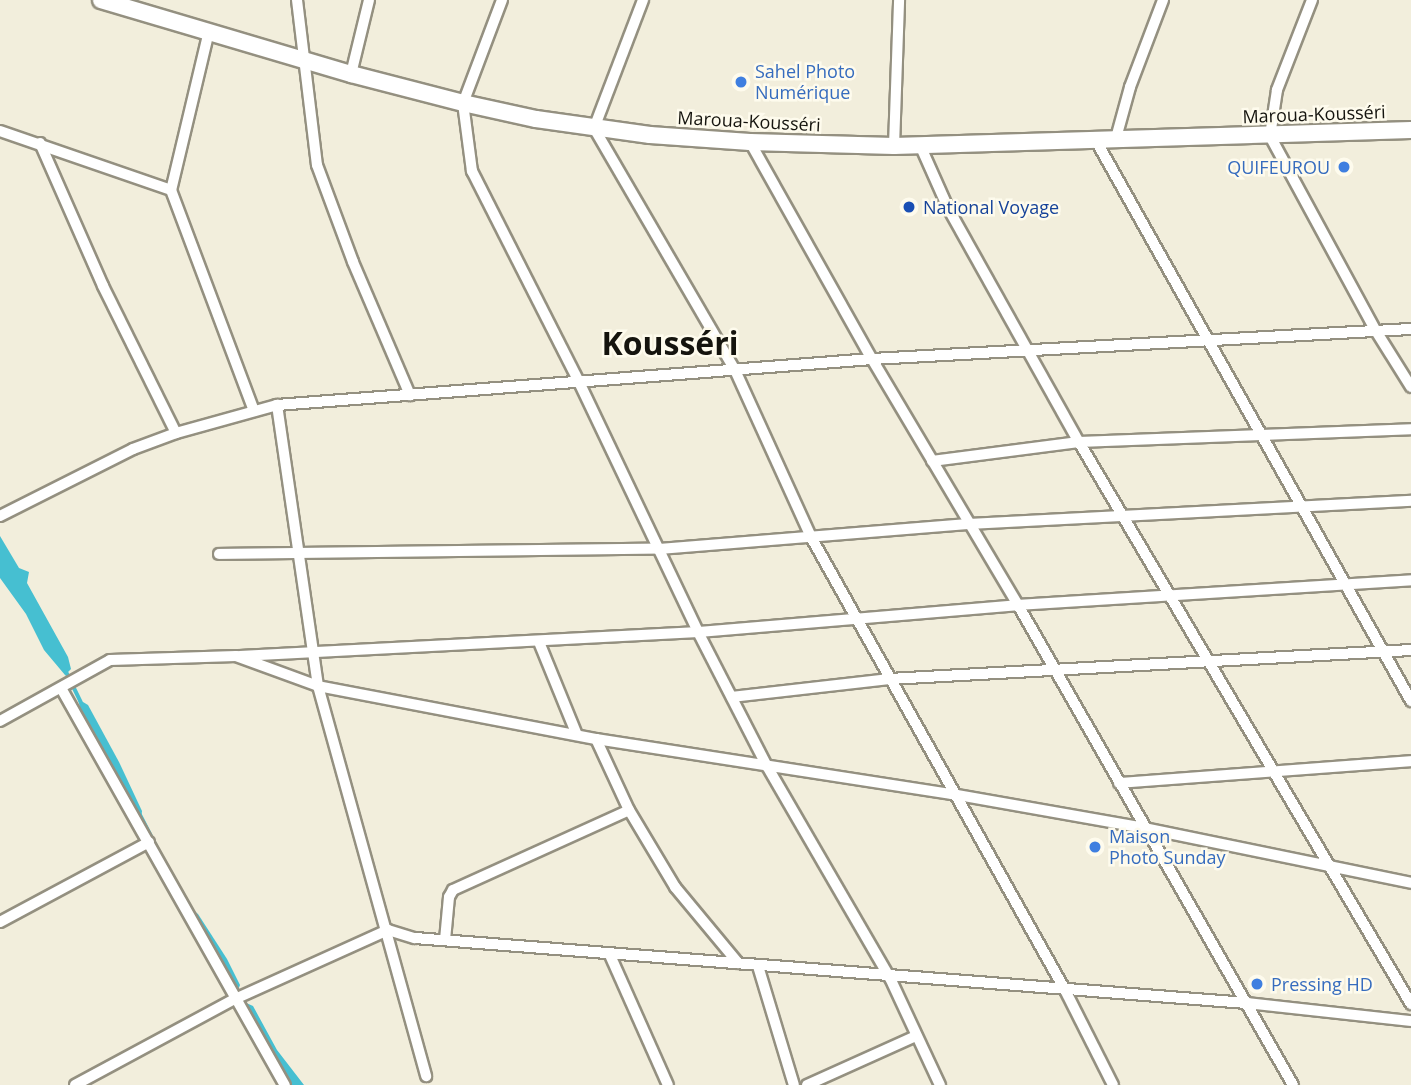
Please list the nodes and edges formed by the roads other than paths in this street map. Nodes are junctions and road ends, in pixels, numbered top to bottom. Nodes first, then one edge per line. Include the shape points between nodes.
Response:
1 (102, 0) edge
2 (297, 0) edge
3 (369, 0) edge
4 (502, 0) edge
5 (643, 0) edge
6 (899, 0) edge
7 (1163, 0) edge
8 (1312, 0) edge
9 (209, 31) junction
10 (307, 61) junction
11 (351, 74) junction
12 (463, 103) junction
13 (594, 128) junction
14 (1411, 130) edge
15 (0, 131) edge
16 (1270, 136) junction
17 (1116, 138) junction
18 (1095, 139) junction
19 (750, 142) junction
20 (40, 144) junction
21 (920, 145) junction
22 (894, 146) junction
23 (171, 190) junction
24 (1411, 329) edge
25 (1376, 331) junction
26 (1206, 340) junction
27 (1028, 351) junction
28 (872, 359) junction
29 (735, 370) junction
30 (579, 382) junction
31 (1411, 387) edge
32 (410, 395) junction
33 (277, 405) junction
34 (254, 411) junction
35 (1411, 429) edge
36 (176, 433) junction
37 (1259, 434) junction
38 (1080, 442) junction
39 (932, 461) junction
40 (1411, 501) edge
41 (1300, 507) junction
42 (1125, 515) junction
43 (0, 516) edge
44 (969, 524) junction
45 (811, 537) junction
46 (658, 549) junction
47 (298, 552) junction
48 (219, 554) dead end
49 (1411, 580) edge
50 (1347, 585) junction
51 (1172, 594) junction
52 (1018, 605) junction
53 (857, 617) junction
54 (698, 632) junction
55 (539, 642) junction
56 (1411, 650) edge
57 (313, 652) junction
58 (1384, 652) junction
59 (236, 656) junction
60 (1211, 663) junction
61 (1054, 669) junction
62 (889, 679) junction
63 (318, 686) junction
64 (64, 687) junction
65 (732, 697) junction
66 (1411, 701) edge
67 (0, 721) edge
68 (577, 735) junction
69 (596, 739) junction
70 (1411, 761) edge
71 (767, 766) junction
72 (1275, 772) junction
73 (1119, 783) junction
74 (952, 794) junction
75 (629, 810) junction
76 (1144, 828) junction
77 (149, 842) junction
78 (1333, 869) junction
79 (1411, 883) edge
80 (0, 922) edge
81 (388, 930) junction
82 (444, 940) junction
83 (610, 955) junction
84 (738, 963) junction
85 (758, 966) junction
86 (890, 978) junction
87 (1065, 990) junction
88 (235, 999) junction
89 (1247, 1003) junction
90 (1411, 1004) edge
91 (1411, 1021) edge
92 (916, 1036) junction
93 (426, 1076) dead end
94 (75, 1085) edge
95 (285, 1085) edge
96 (668, 1085) edge
97 (794, 1085) edge
98 (807, 1085) edge
99 (940, 1085) edge
100 (1113, 1085) edge
101 (1293, 1085) edge

1 - 9 highway, Maroua-Kousséri
2 - 10 street
3 - 11 street
4 - 12 street
5 - 13 street
6 - 22 street
7 - 17 street via 1129,87
8 - 16 street via 1277,90
9 - 10 highway, Maroua-Kousséri
9 - 23 street
10 - 11 highway, Maroua-Kousséri
10 - 32 street via 317,165
11 - 12 highway, Maroua-Kousséri
12 - 13 highway, Maroua-Kousséri
12 - 30 street via 472,171
13 - 19 highway, Maroua-Kousséri
13 - 29 street
14 - 16 highway, Maroua-Kousséri
15 - 20 street
16 - 17 highway, Maroua-Kousséri
16 - 25 street
17 - 18 highway, Maroua-Kousséri
18 - 21 highway, Maroua-Kousséri
18 - 26 street
19 - 22 highway, Maroua-Kousséri
19 - 28 street
20 - 23 street
20 - 36 street
21 - 22 highway, Maroua-Kousséri
21 - 27 street via 948,208
23 - 34 street
24 - 25 street
25 - 26 street
25 - 31 street
26 - 27 street
26 - 37 street
27 - 28 street
27 - 38 street
28 - 29 street
28 - 39 street
29 - 30 street
29 - 45 street
30 - 32 street
30 - 46 street
32 - 33 street
33 - 34 street
33 - 47 street
34 - 36 street
35 - 37 street
36 - 43 street via 100,464
37 - 38 street
37 - 41 street
38 - 39 street
38 - 42 street
39 - 44 street
40 - 41 street
41 - 42 street
41 - 50 street
42 - 44 street
42 - 51 street
44 - 45 street
44 - 52 street
45 - 46 street
45 - 53 street
46 - 47 street
46 - 54 street
47 - 48 street
47 - 57 street
49 - 50 street
50 - 51 street
50 - 58 street
51 - 52 street
51 - 60 street
52 - 53 street
52 - 61 street
53 - 54 street
53 - 62 street
54 - 55 street
54 - 65 street
55 - 57 street
55 - 68 street
56 - 58 street
57 - 59 street
57 - 63 street
58 - 60 street
58 - 66 street
59 - 63 street
59 - 64 street via 126,657 110,660
60 - 61 street
60 - 72 street
61 - 62 street
61 - 73 street
62 - 65 street
62 - 74 street
63 - 68 street
63 - 81 street
64 - 67 street
64 - 77 street
65 - 71 street
68 - 69 street
69 - 71 street
69 - 75 street
70 - 72 street
71 - 74 street
71 - 86 street
72 - 73 street
72 - 78 street
73 - 76 street
74 - 76 street
74 - 87 street
75 - 82 street via 453,890
75 - 84 street via 683,900
76 - 78 street
76 - 89 street
77 - 80 street
77 - 88 street
78 - 79 street
78 - 90 street
81 - 82 street
81 - 88 street
81 - 93 street
82 - 83 street
83 - 84 street
83 - 96 street
84 - 85 street
85 - 86 street
85 - 97 street
86 - 87 street
86 - 92 street
87 - 89 street
87 - 100 street
88 - 94 street
88 - 95 street
89 - 91 street
89 - 101 street
92 - 98 street
92 - 99 street

